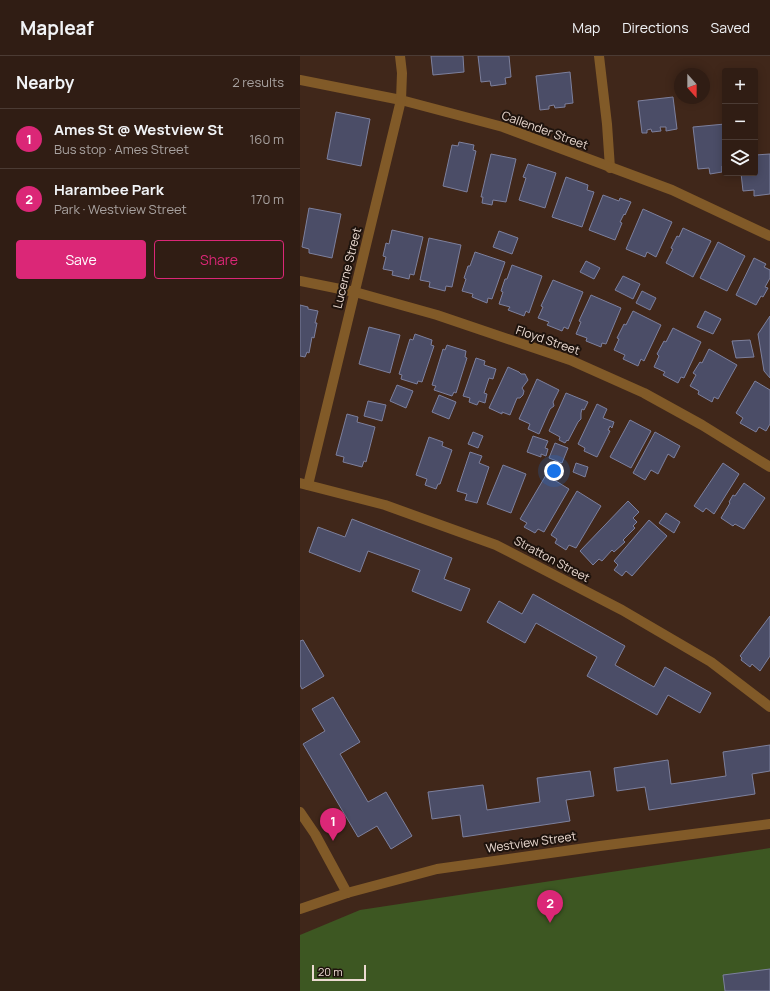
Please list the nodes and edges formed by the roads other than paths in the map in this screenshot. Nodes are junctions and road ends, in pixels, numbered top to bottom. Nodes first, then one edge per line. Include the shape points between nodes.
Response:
1 (400, 56) edge
2 (598, 56) edge
3 (300, 80) edge
4 (400, 100) junction
5 (610, 168) junction
6 (770, 236) edge
7 (300, 281) edge
8 (355, 292) junction
9 (770, 467) edge
10 (304, 484) edge
11 (770, 707) edge
12 (300, 812) edge
13 (770, 824) edge
14 (347, 893) junction
15 (300, 909) edge

1 - 4 street, Lucerne Street
2 - 5 street
3 - 4 street, Callender Street
4 - 5 street, Callender Street via 503,127
4 - 8 street, Lucerne Street
5 - 6 street, Callender Street via 672,190
7 - 8 street, Floyd Street
8 - 9 street, Floyd Street via 437,315 570,360 644,393
8 - 10 street, Lucerne Street
10 - 11 street, Stratton Street via 384,505 496,544 622,610 711,662
12 - 14 street
13 - 14 street, Westview Street via 438,869
14 - 15 street, Westview Street

